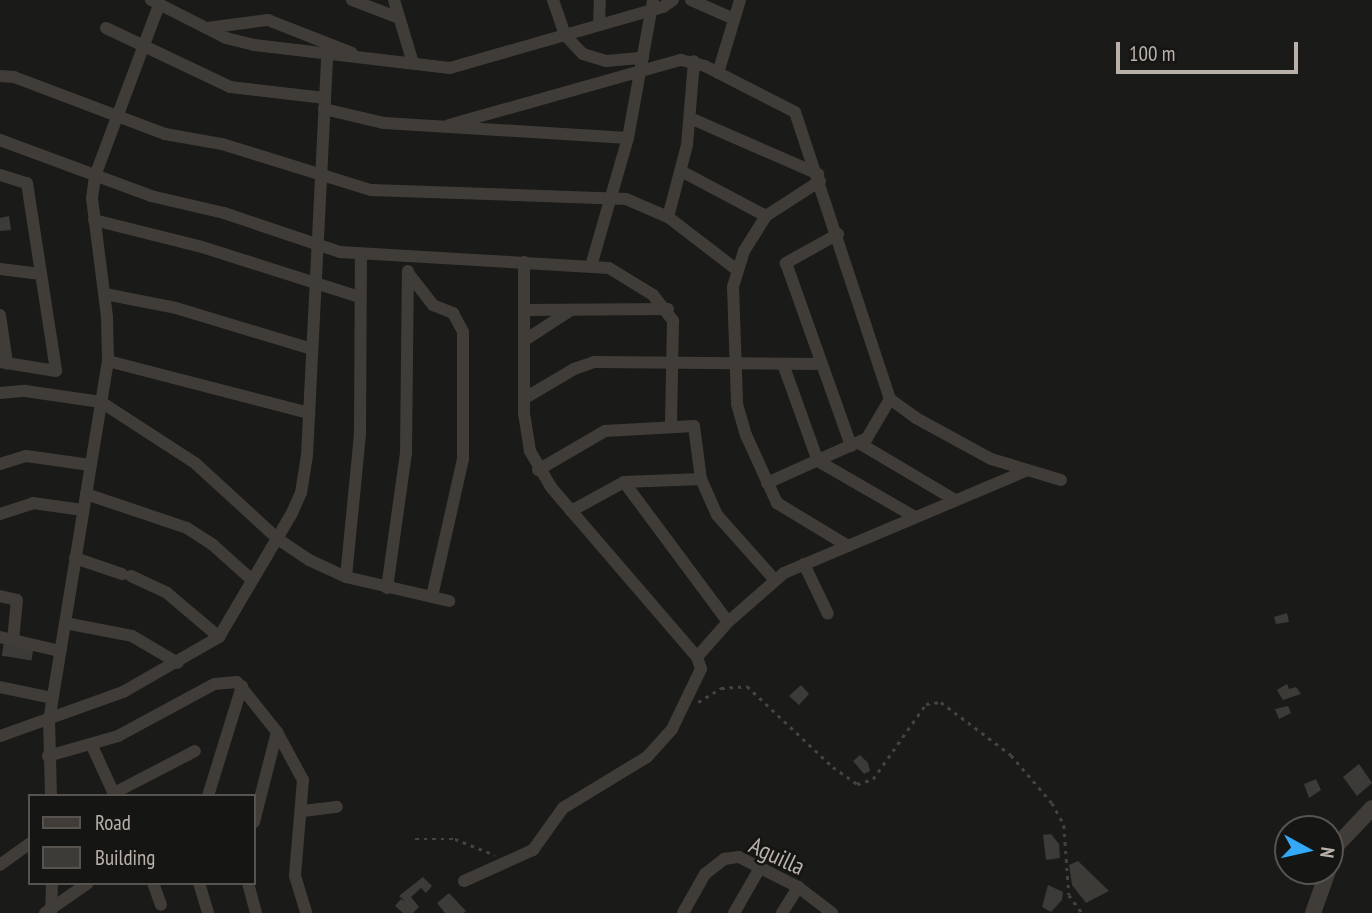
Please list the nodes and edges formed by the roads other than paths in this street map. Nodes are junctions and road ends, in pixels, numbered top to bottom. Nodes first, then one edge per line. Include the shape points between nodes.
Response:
1 (352, 0) edge
2 (394, 0) edge
3 (553, 0) edge
4 (600, 0) edge
5 (673, 0) edge
6 (691, 0) edge
7 (740, 0) edge
8 (155, 3) edge
9 (653, 5) edge
10 (399, 18) junction
11 (734, 19) junction
12 (599, 25) junction
13 (106, 28) dead end
14 (207, 28) junction
15 (565, 35) junction
16 (141, 45) junction
17 (324, 50) junction
18 (643, 58) junction
19 (694, 61) junction
20 (413, 63) junction
21 (641, 71) junction
22 (718, 73) junction
23 (0, 76) edge
24 (324, 103) junction
25 (115, 116) junction
26 (690, 118) junction
27 (449, 125) junction
28 (628, 138) junction
29 (0, 140) edge
30 (681, 171) junction
31 (323, 174) junction
32 (0, 175) edge
33 (95, 176) junction
34 (819, 177) junction
35 (614, 198) junction
36 (766, 216) junction
37 (668, 217) junction
38 (94, 220) junction
39 (838, 234) junction
40 (320, 246) junction
41 (361, 255) junction
42 (408, 257) junction
43 (524, 262) junction
44 (591, 265) junction
45 (0, 269) edge
46 (737, 270) junction
47 (408, 273) junction
48 (39, 274) junction
49 (317, 285) junction
50 (105, 294) junction
51 (360, 297) junction
52 (667, 309) junction
53 (525, 310) junction
54 (571, 310) junction
55 (0, 315) edge
56 (525, 340) junction
57 (312, 349) junction
58 (108, 361) junction
59 (675, 362) junction
60 (3, 363) edge
61 (735, 363) junction
62 (783, 364) junction
63 (821, 364) junction
64 (0, 393) edge
65 (525, 398) junction
66 (890, 399) junction
67 (101, 402) junction
68 (309, 413) junction
69 (671, 426) junction
70 (855, 445) junction
71 (818, 461) junction
72 (0, 464) edge
73 (90, 465) junction
74 (538, 470) junction
75 (1026, 471) junction
76 (701, 479) junction
77 (1060, 481) dead end
78 (624, 482) junction
79 (767, 483) junction
80 (86, 494) junction
81 (956, 500) junction
82 (83, 510) junction
83 (571, 510) junction
84 (0, 514) edge
85 (915, 517) junction
86 (278, 538) junction
87 (848, 546) junction
88 (75, 558) junction
89 (804, 564) junction
90 (346, 577) junction
91 (774, 579) junction
92 (252, 580) junction
93 (387, 588) junction
94 (0, 596) edge
95 (432, 597) junction
96 (449, 601) dead end
97 (828, 614) dead end
98 (728, 622) junction
99 (65, 623) junction
100 (0, 636) edge
101 (219, 637) junction
102 (13, 640) junction
103 (60, 651) junction
104 (697, 657) junction
105 (178, 663) junction
106 (242, 686) junction
107 (0, 687) edge
108 (52, 698) junction
109 (49, 721) junction
110 (277, 732) junction
111 (0, 736) edge
112 (92, 746) junction
113 (195, 751) dead end
114 (48, 757) junction
115 (51, 794) edge
116 (114, 794) edge
117 (116, 794) edge
118 (209, 794) edge
119 (337, 807) dead end
120 (1372, 808) edge
121 (303, 811) junction
122 (256, 814) edge
123 (1344, 838) edge
124 (28, 844) edge
125 (0, 865) edge
126 (761, 866) junction
127 (464, 881) dead end
128 (52, 885) edge
129 (85, 885) edge
130 (154, 885) edge
131 (200, 885) edge
132 (249, 885) edge
133 (1323, 885) edge
134 (798, 887) junction
135 (161, 905) dead end
136 (49, 911) edge
137 (208, 913) edge
138 (256, 913) edge
139 (306, 913) edge
140 (683, 913) edge
141 (734, 913) edge
142 (782, 913) edge
143 (832, 913) edge
144 (1313, 913) edge

1 - 10 street
2 - 10 street
3 - 15 street
4 - 12 street
5 - 9 street
6 - 11 street
7 - 11 street
8 - 14 street
8 - 16 street
9 - 12 street
9 - 18 street
10 - 20 street
11 - 22 street
12 - 15 street
13 - 16 street
14 - 17 street via 254,44
14 - 17 street via 268,20
15 - 18 street via 594,59
15 - 20 street via 459,66
16 - 24 street via 230,87
16 - 25 street
17 - 20 street
17 - 24 street
18 - 21 street
19 - 21 street
19 - 22 street
19 - 26 street
21 - 27 street
21 - 28 street
22 - 34 street via 795,112
23 - 25 street via 14,77
24 - 27 street via 384,123
24 - 31 street
25 - 31 street via 165,134 222,144
25 - 33 street
26 - 30 street
26 - 34 street
27 - 28 street
28 - 35 street
29 - 33 street
30 - 36 street
30 - 37 street
31 - 35 street via 371,190
31 - 40 street
32 - 48 street via 27,183
33 - 38 street
33 - 40 street
34 - 36 street
34 - 39 street
35 - 37 street via 640,203
35 - 44 street
36 - 46 street
37 - 46 street
38 - 49 street via 213,250
38 - 50 street
39 - 63 street via 786,263
39 - 66 street
40 - 41 street
40 - 49 street
41 - 42 street
41 - 51 street
42 - 43 street
42 - 47 street
43 - 44 street
43 - 53 street
44 - 52 street via 623,275
45 - 48 street
46 - 61 street
47 - 93 street via 406,453
47 - 95 street via 433,305 453,313 463,332 463,459
48 - 60 street via 56,371
49 - 51 street
49 - 57 street
50 - 57 street via 176,308
50 - 58 street
51 - 90 street via 359,457
52 - 54 street
52 - 59 street via 673,321
53 - 54 street
53 - 56 street
54 - 56 street
55 - 60 street
56 - 65 street
57 - 68 street
58 - 67 street
58 - 68 street
59 - 61 street
59 - 65 street via 594,362
59 - 69 street
61 - 62 street
61 - 79 street via 740,419
62 - 63 street
62 - 71 street
63 - 70 street
64 - 67 street
65 - 74 street via 525,430
66 - 70 street via 874,431
66 - 75 street via 991,459
67 - 73 street
67 - 86 street via 195,463
68 - 86 street via 303,486
69 - 74 street via 605,431
69 - 76 street via 694,426
70 - 71 street
70 - 81 street
71 - 79 street
71 - 85 street
72 - 73 street via 26,456
73 - 80 street
74 - 83 street
75 - 77 street
75 - 81 street
76 - 78 street
76 - 91 street via 727,529
78 - 83 street
78 - 98 street
79 - 87 street via 787,512
80 - 82 street
80 - 92 street via 187,528
81 - 85 street
82 - 84 street via 33,503
82 - 88 street
83 - 104 street
85 - 87 street
86 - 90 street
86 - 92 street
87 - 89 street
88 - 99 street
88 - 101 street via 167,593
89 - 91 street
89 - 97 street
90 - 93 street
91 - 98 street
92 - 101 street
93 - 95 street
94 - 102 street via 17,600
95 - 96 street
98 - 104 street
99 - 103 street
99 - 105 street via 132,636
100 - 102 street
101 - 105 street
102 - 103 street
103 - 108 street
104 - 127 street via 701,669 688,702 667,737 648,757 563,808 533,850
105 - 109 street via 123,692
106 - 110 street
106 - 112 street via 230,680 214,684
106 - 118 street
107 - 108 street
108 - 109 street
109 - 111 street
109 - 114 street
110 - 121 street via 303,780
110 - 122 street
112 - 114 street
112 - 116 street
113 - 117 street
114 - 115 street
119 - 121 street
120 - 123 street
121 - 139 street via 295,876
124 - 125 street
126 - 134 street, Aguilla
126 - 140 street, Aguilla via 739,857 724,859 705,874
126 - 141 street
128 - 136 street
129 - 136 street
130 - 135 street
131 - 137 street
132 - 138 street
133 - 144 street
134 - 142 street
134 - 143 street, Aguilla

